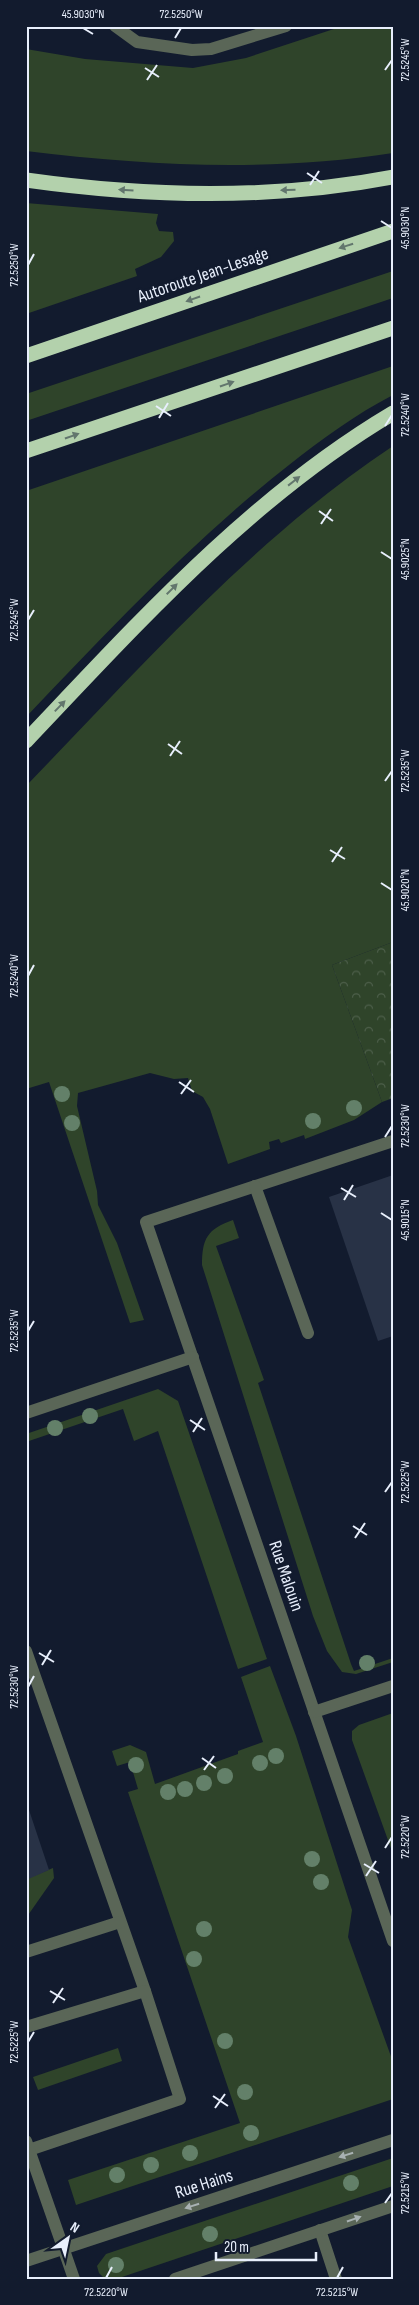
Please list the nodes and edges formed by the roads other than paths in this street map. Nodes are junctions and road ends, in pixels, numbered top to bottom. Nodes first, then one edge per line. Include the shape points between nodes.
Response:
1 (115, 26) edge
2 (286, 26) edge
3 (393, 177) edge
4 (26, 180) edge
5 (393, 231) edge
6 (393, 328) edge
7 (26, 356) edge
8 (393, 413) edge
9 (26, 451) edge
10 (26, 741) edge
11 (393, 1141) edge
12 (255, 1186) junction
13 (308, 1333) dead end
14 (193, 1357) junction
15 (26, 1414) edge
16 (26, 1651) edge
17 (393, 1686) edge
18 (314, 1712) junction
19 (120, 1922) junction
20 (393, 1941) edge
21 (26, 1952) edge
22 (145, 1991) junction
23 (26, 2027) edge
24 (393, 2140) edge
25 (27, 2147) edge
26 (393, 2206) edge
27 (320, 2230) junction
28 (64, 2249) junction
29 (26, 2262) edge
30 (74, 2279) edge
31 (175, 2279) edge
32 (336, 2279) edge

1 - 2 street via 137,42 192,50 211,48
3 -> 4 highway via 308,189 190,193
5 -> 7 highway, Autoroute Jean-Lesage
9 -> 6 highway
10 -> 8 highway via 159,602 230,534 313,467
11 - 12 street
12 - 13 street
12 - 14 street, Rue Malouin via 146,1222
14 - 15 street
14 - 18 street, Rue Malouin
16 - 19 street
17 - 18 street
18 - 20 street, Rue Malouin
19 - 21 street
19 - 22 street
22 - 23 street
22 - 25 street via 180,2099
24 -> 28 street, Rue Hains
25 - 28 street
27 -> 26 street
27 - 31 street
27 - 32 street
28 - 29 street, Rue Hains
28 - 30 street

